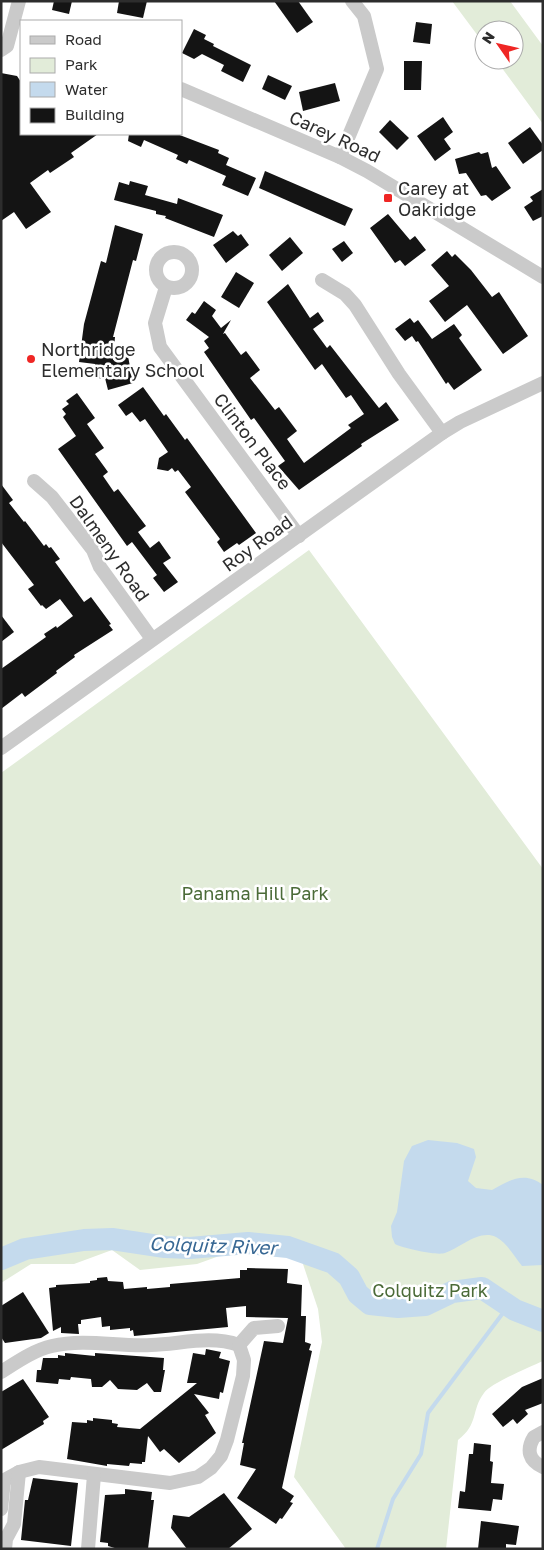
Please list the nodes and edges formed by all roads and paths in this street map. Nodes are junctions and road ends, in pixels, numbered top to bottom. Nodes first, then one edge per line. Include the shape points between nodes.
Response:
1 (18, 1) edge
2 (352, 1) edge
3 (11, 30) edge
4 (1, 50) edge
5 (182, 89) edge
6 (340, 157) junction
7 (543, 277) edge
8 (322, 280) dead end
9 (166, 286) dead end
10 (543, 383) edge
11 (442, 433) junction
12 (34, 481) dead end
13 (299, 536) junction
14 (152, 639) junction
15 (1, 748) edge
16 (278, 1326) dead end
17 (239, 1345) junction
18 (1, 1372) edge
19 (543, 1432) edge
20 (543, 1467) edge
21 (19, 1472) junction
22 (94, 1475) junction
23 (3, 1482) edge
24 (1, 1509) edge
25 (1, 1525) edge
26 (6, 1544) edge
27 (88, 1549) edge

1 - 3 street
2 - 6 street via 364,16 377,69
3 - 4 street via 7,46
5 - 6 street, Carey Road
6 - 7 street, Carey Road via 397,187
8 - 11 street via 355,305
9 - 13 street, Clinton Place via 155,323 160,347
10 - 11 street, Roy Road via 476,413
11 - 13 street, Roy Road
12 - 14 street, Dalmeny Road via 52,497 93,550 100,566
13 - 14 street, Roy Road
14 - 15 street, Roy Road
16 - 17 street via 254,1328
17 - 18 street via 207,1340 151,1345 72,1342 37,1350
17 - 22 street via 244,1360 243,1376 228,1440 221,1456 210,1468 198,1477 170,1484
19 - 20 street via 534,1437 529,1451 531,1458
21 - 22 street via 39,1467
21 - 23 street
21 - 26 street via 14,1524
22 - 27 street
23 - 24 street
25 - 26 street

